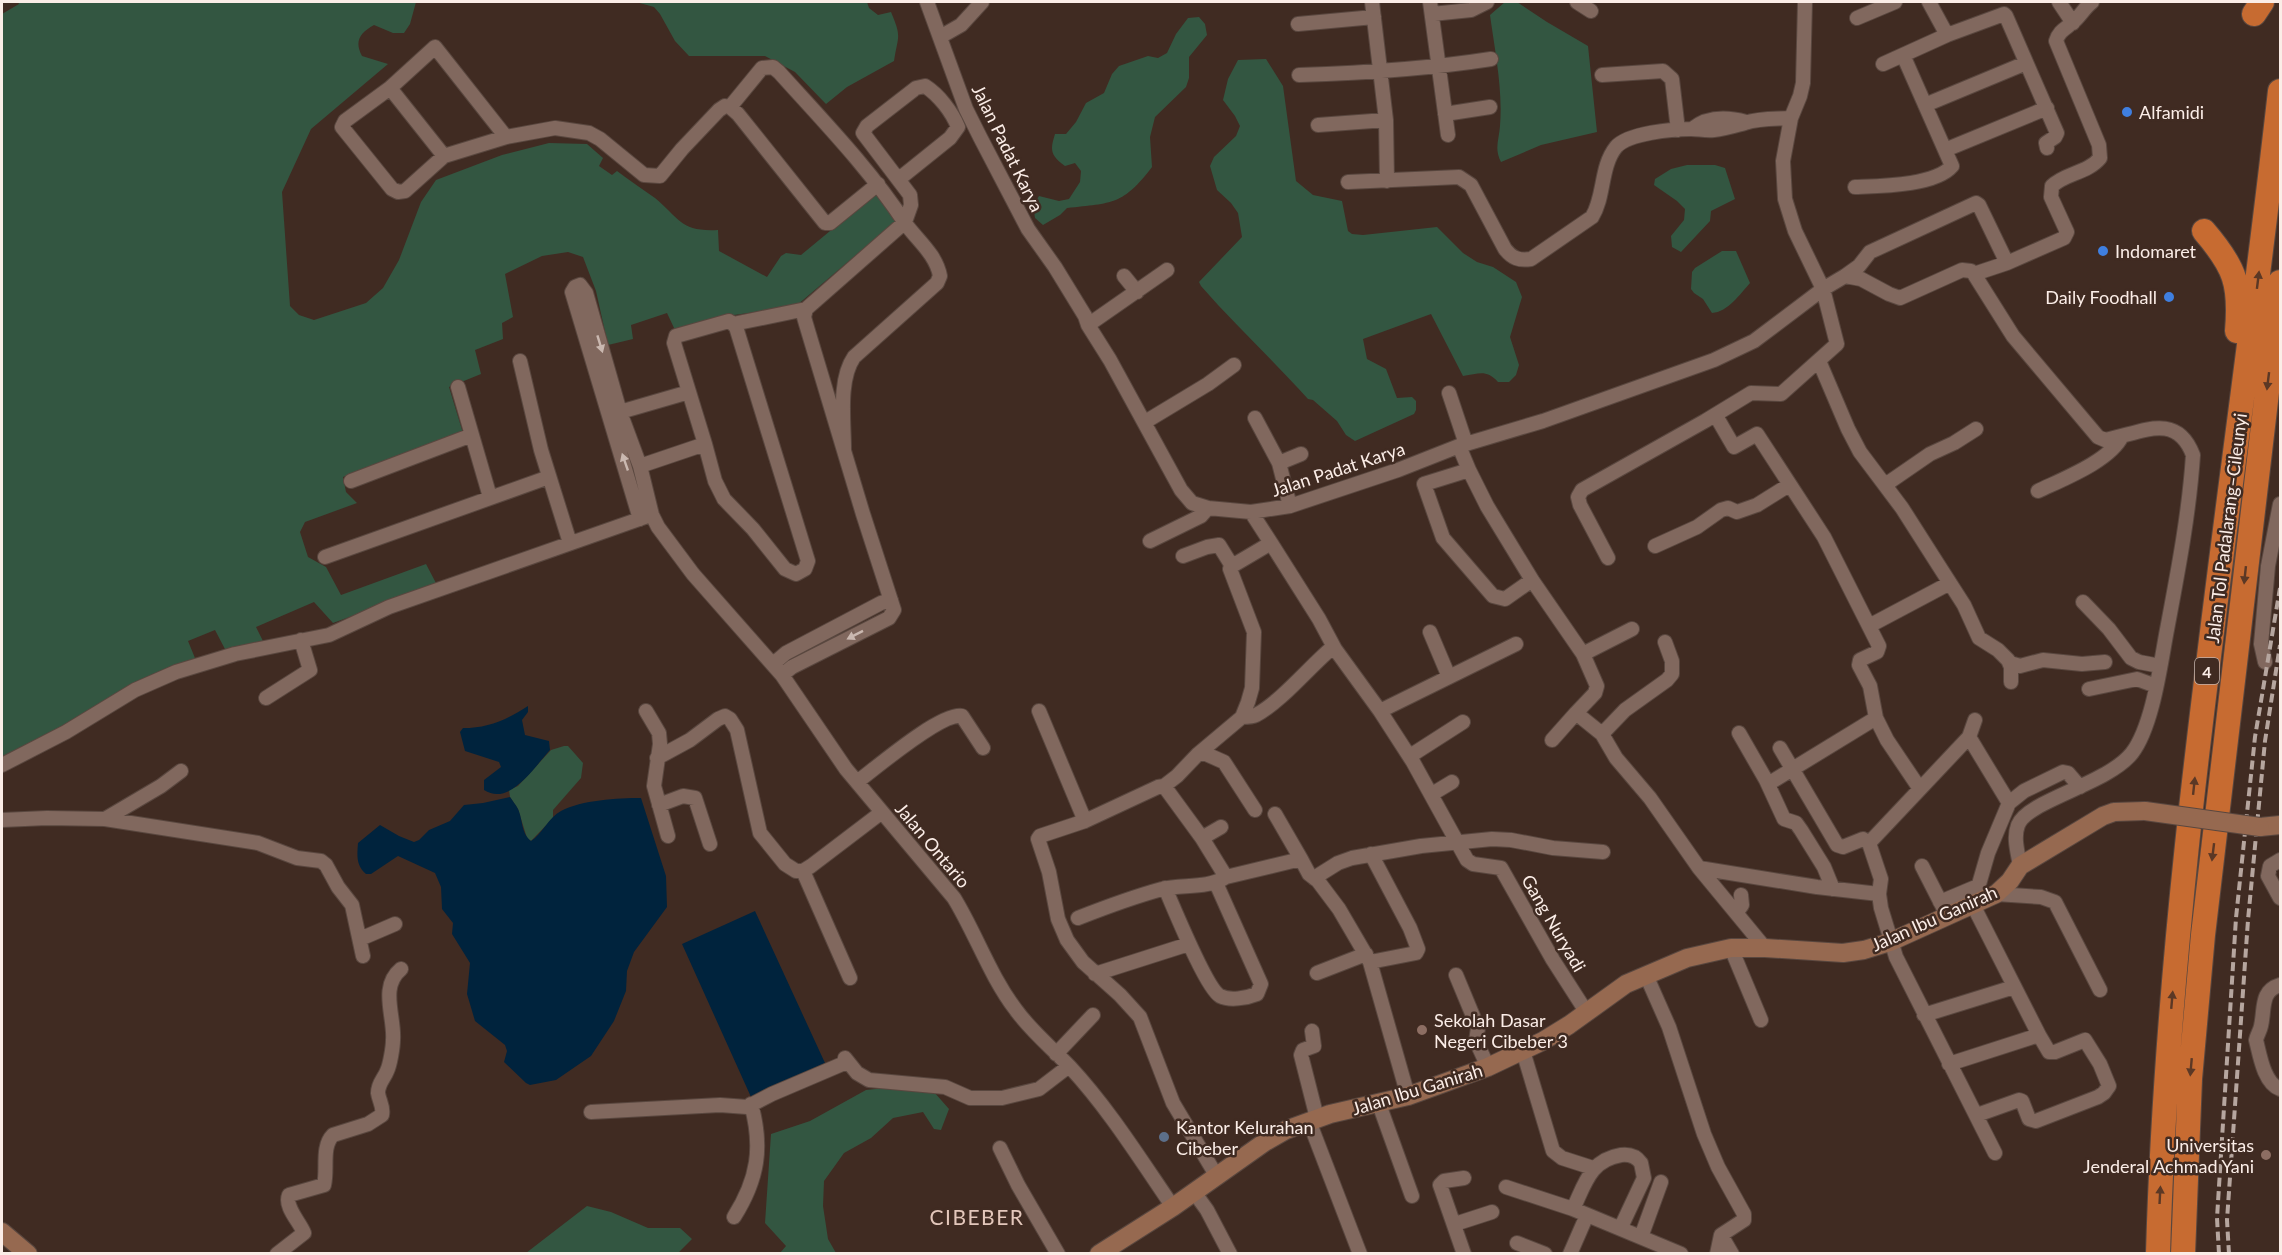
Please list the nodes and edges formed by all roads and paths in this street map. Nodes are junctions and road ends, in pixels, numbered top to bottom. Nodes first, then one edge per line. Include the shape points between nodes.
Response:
1 (927, 2) edge
2 (982, 2) edge
3 (1372, 2) edge
4 (1487, 2) edge
5 (1577, 2) edge
6 (1805, 2) edge
7 (1895, 2) edge
8 (1929, 2) edge
9 (2059, 2) edge
10 (2092, 2) edge
11 (1431, 8) edge
12 (1591, 11) dead end
13 (1374, 17) junction
14 (1857, 18) dead end
15 (2073, 23) junction
16 (1298, 24) dead end
17 (1947, 35) junction
18 (940, 37) junction
19 (1903, 55) junction
20 (1491, 59) dead end
21 (2026, 63) junction
22 (1883, 64) dead end
23 (1438, 68) junction
24 (1379, 72) junction
25 (1299, 75) dead end
26 (1602, 75) dead end
27 (390, 88) junction
28 (2280, 91) edge
29 (1925, 105) junction
30 (730, 107) junction
31 (1490, 107) dead end
32 (2047, 108) junction
33 (1445, 114) junction
34 (1791, 118) junction
35 (1386, 120) junction
36 (1318, 125) dead end
37 (1678, 130) junction
38 (1448, 135) dead end
39 (506, 137) junction
40 (2047, 148) dead end
41 (1945, 150) junction
42 (444, 156) junction
43 (899, 179) junction
44 (1387, 181) junction
45 (1348, 182) dead end
46 (878, 184) junction
47 (1855, 187) dead end
48 (905, 222) junction
49 (2204, 231) dead end
50 (2007, 263) junction
51 (1167, 270) dead end
52 (1974, 274) junction
53 (1124, 276) dead end
54 (1845, 276) junction
55 (2280, 282) edge
56 (1823, 289) junction
57 (1137, 292) junction
58 (806, 309) junction
59 (733, 324) junction
60 (1088, 325) junction
61 (520, 361) dead end
62 (1819, 361) junction
63 (1234, 365) dead end
64 (458, 387) dead end
65 (689, 392) junction
66 (1449, 393) dead end
67 (614, 414) junction
68 (1716, 416) junction
69 (1255, 418) dead end
70 (1145, 422) junction
71 (1976, 429) dead end
72 (472, 435) junction
73 (2122, 436) junction
74 (705, 444) junction
75 (1462, 445) junction
76 (844, 449) junction
77 (1300, 454) dead end
78 (1279, 463) junction
79 (1415, 464) junction
80 (640, 466) junction
81 (1469, 470) junction
82 (549, 477) junction
83 (351, 481) dead end
84 (1424, 484) junction
85 (1789, 485) junction
86 (1885, 485) junction
87 (2038, 491) dead end
88 (2230, 494) junction
89 (490, 497) junction
90 (2280, 504) edge
91 (1290, 506) junction
92 (1208, 508) junction
93 (1251, 513) junction
94 (646, 517) junction
95 (1149, 541) dead end
96 (570, 543) junction
97 (1271, 543) junction
98 (1655, 546) dead end
99 (1183, 556) dead end
100 (325, 557) dead end
101 (1608, 558) dead end
102 (1232, 566) junction
103 (1532, 580) junction
104 (1950, 583) junction
105 (2083, 602) dead end
106 (1869, 626) junction
107 (1632, 629) dead end
108 (1430, 632) dead end
109 (301, 640) junction
110 (1665, 642) dead end
111 (1516, 644) dead end
112 (1333, 647) junction
113 (1583, 654) junction
114 (2105, 662) dead end
115 (2265, 662) dead end
116 (2010, 663) junction
117 (2160, 666) junction
118 (777, 670) junction
119 (1449, 677) junction
120 (2011, 682) dead end
121 (2156, 686) junction
122 (2089, 689) dead end
123 (266, 698) dead end
124 (646, 711) dead end
125 (1039, 711) dead end
126 (1380, 711) junction
127 (1576, 713) junction
128 (1242, 717) junction
129 (1876, 718) junction
130 (1975, 720) dead end
131 (1463, 722) dead end
132 (1739, 733) dead end
133 (1602, 734) junction
134 (1970, 736) junction
135 (1552, 740) dead end
136 (983, 748) dead end
137 (1780, 748) dead end
138 (1198, 754) junction
139 (1410, 756) junction
140 (657, 758) junction
141 (2, 765) edge
142 (1793, 770) junction
143 (181, 771) dead end
144 (857, 782) junction
145 (1452, 782) dead end
146 (1768, 784) junction
147 (1164, 786) junction
148 (2080, 787) junction
149 (1920, 789) junction
150 (1432, 794) junction
151 (2009, 803) junction
152 (659, 805) junction
153 (1256, 810) dead end
154 (882, 812) junction
155 (1275, 814) dead end
156 (105, 819) junction
157 (2, 820) edge
158 (1085, 821) junction
159 (2280, 825) edge
160 (1221, 827) dead end
161 (668, 836) dead end
162 (1202, 838) junction
163 (1457, 842) junction
164 (1869, 843) junction
165 (710, 844) dead end
166 (1603, 852) dead end
167 (1371, 854) junction
168 (1301, 859) junction
169 (2280, 860) edge
170 (1922, 866) dead end
171 (2020, 866) junction
172 (1699, 868) junction
173 (803, 871) junction
174 (1314, 878) junction
175 (1221, 880) junction
176 (1978, 886) junction
177 (1165, 888) junction
178 (1833, 889) junction
179 (1880, 894) junction
180 (1996, 894) junction
181 (1741, 895) dead end
182 (2280, 898) edge
183 (1972, 905) junction
184 (1943, 908) junction
185 (1737, 912) junction
186 (1078, 918) dead end
187 (395, 924) dead end
188 (360, 939) junction
189 (1890, 942) junction
190 (1189, 944) junction
191 (1731, 948) junction
192 (1765, 948) junction
193 (363, 956) dead end
194 (1368, 958) junction
195 (401, 969) dead end
196 (1317, 973) dead end
197 (1095, 974) junction
198 (1456, 975) dead end
199 (1646, 975) junction
200 (850, 978) dead end
201 (2280, 985) edge
202 (2014, 987) junction
203 (2100, 990) dead end
204 (1587, 1013) junction
205 (1093, 1015) dead end
206 (1924, 1015) junction
207 (1761, 1020) dead end
208 (1312, 1031) dead end
209 (2039, 1035) junction
210 (1523, 1051) junction
211 (1056, 1054) junction
212 (1949, 1064) junction
213 (1069, 1066) junction
214 (1488, 1067) junction
215 (2280, 1089) edge
216 (1408, 1096) junction
217 (752, 1104) junction
218 (1379, 1104) junction
219 (591, 1112) dead end
220 (1977, 1115) junction
221 (1313, 1119) junction
222 (1000, 1148) dead end
223 (1995, 1153) dead end
224 (1593, 1168) junction
225 (1215, 1175) junction
226 (1464, 1178) dead end
227 (1661, 1182) dead end
228 (1506, 1186) dead end
229 (1194, 1192) junction
230 (1412, 1196) dead end
231 (1173, 1207) junction
232 (1573, 1209) junction
233 (1492, 1212) dead end
234 (1587, 1215) junction
235 (734, 1217) dead end
236 (1455, 1224) junction
237 (1621, 1227) junction
238 (2, 1232) edge
239 (1721, 1235) junction
240 (1641, 1237) junction
241 (1517, 1243) dead end
242 (1664, 1250) edge
243 (28, 1254) edge
244 (277, 1254) edge
245 (1058, 1254) edge
246 (1099, 1254) edge
247 (1230, 1254) edge
248 (1360, 1254) edge
249 (1464, 1254) edge
250 (1545, 1254) edge
251 (1570, 1254) edge
252 (1681, 1254) edge
253 (1717, 1254) edge
254 (1732, 1254) edge
255 (2158, 1254) edge
256 (2183, 1254) edge

1 - 18 street, Jalan Padat Karya
2 - 18 street via 961,25
3 - 13 street
4 - 11 street via 1471,10
5 - 12 street
6 - 34 street via 1803,83
7 - 14 street
8 - 17 street
9 - 15 street
10 - 15 street
11 - 23 street
13 - 16 street
13 - 24 street
15 - 50 street via 2055,40 2099,145 2100,158 2052,186 2051,197 2067,232 2064,238
17 - 19 street
17 - 21 street via 2004,14
18 - 60 street, Jalan Padat Karya via 980,137 1028,229
19 - 22 street
19 - 29 street
20 - 23 street
21 - 29 street
21 - 32 street
23 - 24 street
23 - 33 street
24 - 25 street
24 - 35 street
26 - 37 street via 1663,71 1669,74
27 - 39 street via 435,47
27 - 42 street
27 - 42 street via 342,127 398,192 405,191
88 -> 28 highway, Jalan Tol Padalarang–Cileunyi / 4
29 - 41 street
30 - 39 street via 719,110 660,176 644,175 589,133 555,128
30 - 46 street via 825,223
30 - 46 street via 762,68 774,67
31 - 33 street
32 - 40 street via 2057,133 2046,142
32 - 41 street
33 - 38 street
34 - 37 street via 1746,122 1732,118
34 - 56 street via 1784,161 1785,199 1795,231
35 - 36 street
35 - 44 street
37 - 44 street via 1623,140 1609,159 1598,208 1592,217 1531,259 1510,255 1465,180 1459,177
39 - 42 street
41 - 47 street via 1952,164 1948,170 1906,185
43 - 43 street via 863,133 916,88 926,86 958,127
43 - 48 street via 912,199
44 - 45 street
46 - 48 street
48 - 58 street
48 - 76 street via 933,258 940,276 849,364 844,376
49 - 88 highway via 2231,268 2239,292 2223,456
50 - 52 street
50 - 54 street, Jalan Padat Karya via 1976,203 1870,252
51 - 57 street
52 - 54 street via 1962,270 1900,298 1861,279
52 - 73 street via 2013,336 2098,437 2105,440
53 - 57 street
54 - 56 street, Jalan Padat Karya
55 -> 256 highway, Jalan Tol Padalarang–Cileunyi / 4 via 2203,935 2190,1079
56 - 62 street via 1838,344
56 - 75 street, Jalan Padat Karya via 1754,341 1714,360 1543,421
57 - 60 street
58 - 59 street
58 - 76 street via 804,317
59 - 65 street via 729,321 676,336 674,343
59 - 74 street via 808,561 805,569 796,574 785,569 724,499
60 - 70 street, Jalan Padat Karya
61 - 82 street
62 - 68 street via 1780,394 1751,393
62 - 86 street via 1860,452
63 - 70 street
64 - 72 street
65 - 67 street
65 - 74 street
66 - 75 street
67 -> 67 street via 572,292 580,285 586,293
67 - 80 street
94 -> 67 street via 627,469
68 - 85 street via 1734,447 1758,434
68 - 101 street via 1582,490 1578,497 1580,505
69 - 78 street
70 - 92 street, Jalan Padat Karya via 1180,490 1192,503
71 - 86 street
72 - 83 street
72 - 89 street
73 - 87 street via 2108,453
73 - 117 street via 2156,428 2173,430 2189,445 2193,455
74 - 80 street
75 - 79 street, Jalan Padat Karya
75 - 81 street
76 - 118 street via 894,610 889,618 792,667
77 - 78 street
78 - 91 street
79 - 84 street
79 - 91 street, Jalan Padat Karya
80 - 94 street
81 - 84 street
81 - 103 street
82 - 89 street
82 - 96 street
84 - 103 street via 1443,538 1493,596 1504,599
85 - 98 street via 1757,505 1737,512 1722,510 1697,527
85 - 106 street via 1824,537
86 - 104 street
255 -> 88 highway, Jalan Tol Padalarang–Cileunyi / 4 via 2165,1080 2177,950
89 - 100 street
90 - 115 street via 2268,567 2261,644
91 - 93 street, Jalan Padat Karya
92 - 93 street, Jalan Padat Karya
92 - 95 street via 1201,516
93 - 97 street, Gang Nuryadi
94 - 96 street
94 - 118 street, Jalan Ontario
96 - 109 street via 389,607 343,630
97 - 102 street
97 - 112 street, Gang Nuryadi
99 - 102 street via 1220,545
102 - 128 street via 1237,592 1254,632 1252,688
103 - 113 street
104 - 106 street
104 - 116 street via 1979,638
105 - 117 street via 2134,660
106 - 129 street via 1880,648 1858,662 1870,686
107 - 113 street
108 - 119 street
109 - 123 street via 310,670
109 - 141 street via 176,672 135,690
110 - 133 street via 1672,674 1625,710
111 - 119 street
112 - 126 street, Gang Nuryadi
112 - 128 street via 1256,715
113 - 127 street via 1597,686
114 - 116 street via 2043,660 2020,666
116 - 120 street
117 - 121 street
118 - 144 street, Jalan Ontario
119 - 126 street
121 - 122 street via 2137,679
121 - 148 street via 2132,753 2101,778
124 - 140 street via 659,733
125 - 158 street
126 - 139 street, Gang Nuryadi
127 - 133 street
127 - 135 street
128 - 138 street
129 - 142 street
129 - 149 street
130 - 134 street
131 - 139 street
132 - 146 street
133 - 172 street
134 - 149 street
134 - 151 street
136 - 144 street via 962,716 954,716 931,727
137 - 142 street
138 - 147 street
138 - 153 street via 1224,762
139 - 150 street, Gang Nuryadi
140 - 152 street via 654,786
140 - 173 street via 718,719 730,718 737,730 760,833 785,864
142 - 146 street
142 - 164 street via 1837,845 1843,847 1863,839
143 - 156 street
144 - 154 street, Jalan Ontario
145 - 150 street
146 - 178 street via 1784,819 1796,823 1801,830
147 - 158 street
147 - 162 street
148 - 151 street via 2068,772 2063,772
148 - 171 street via 2022,819 2017,826 2016,843
149 - 164 street
150 - 163 street, Gang Nuryadi
151 - 176 street
152 - 161 street
152 - 165 street via 683,796 695,798
154 - 173 street
154 - 211 street, Jalan Ontario via 954,898 1002,990
155 - 168 street
156 - 157 street
156 - 188 street via 258,843 297,858 321,861 352,905
158 - 197 street via 1038,839 1066,940
159 - 171 main road, Jalan Ibu Ganirah, bridge via 2260,827 2145,811 2114,812
160 - 162 street
162 - 175 street
163 - 166 street via 1511,840
163 - 167 street
163 - 204 street, Gang Nuryadi via 1470,863 1503,871
164 - 179 street via 1881,879
167 - 174 street via 1345,860
167 - 194 street via 1418,949 1416,953
168 - 174 street
168 - 175 street
169 - 182 street via 2268,870
170 - 184 street
171 - 180 main road, Jalan Ibu Ganirah
172 - 178 street
172 - 185 street
173 - 200 street
174 - 194 street via 1335,903
175 - 177 street
175 - 190 street via 1260,980 1260,991 1243,998 1218,995
176 - 183 street
176 - 184 street
177 - 186 street
177 - 190 street
178 - 179 street
179 - 189 street
180 - 183 main road, Jalan Ibu Ganirah
180 - 203 street via 2041,897 2055,902
181 - 185 street via 1742,905
183 - 184 main road, Jalan Ibu Ganirah
183 - 202 street
184 - 189 main road, Jalan Ibu Ganirah
185 - 192 street
187 - 188 street
188 - 193 street
189 - 192 main road, Jalan Ibu Ganirah via 1843,953
189 - 206 street
190 - 197 street
191 - 192 main road, Jalan Ibu Ganirah
191 - 199 main road, Jalan Ibu Ganirah via 1687,958
191 - 207 street
194 - 196 street
194 - 216 street
195 - 244 street via 393,979 389,998 393,1042 387,1073 378,1092 382,1115 330,1138 324,1185 287,1198 304,1233
197 - 225 street via 1140,1017 1173,1102
198 - 214 street via 1478,1028 1476,1041
199 - 204 main road, Jalan Ibu Ganirah via 1619,988
199 - 239 street via 1718,1167 1744,1214 1744,1220
201 - 215 street via 2266,995 2256,1040 2268,1078
202 - 206 street
202 - 209 street
204 - 210 main road, Jalan Ibu Ganirah
205 - 211 street
206 - 212 street
208 - 221 street via 1314,1046 1301,1055
209 - 212 street
209 - 220 street via 2049,1052 2085,1040 2109,1086 2104,1093 2036,1121 2029,1119 2019,1100
210 - 214 main road, Jalan Ibu Ganirah
210 - 224 street via 1553,1151
211 - 213 street, Jalan Ontario
212 - 220 street
213 - 217 street via 1039,1089 1002,1098 970,1098 945,1087 869,1080 846,1060
213 - 231 street, Jalan Ontario via 1114,1120
214 - 216 main road, Jalan Ibu Ganirah
216 - 218 main road, Jalan Ibu Ganirah
217 - 219 street
217 - 235 street via 758,1159
218 - 221 main road, Jalan Ibu Ganirah
218 - 230 street
220 - 223 street
221 - 225 main road, Jalan Ibu Ganirah via 1265,1142
221 - 248 street
222 - 245 street
224 - 232 street
224 - 237 street via 1605,1159 1622,1155 1631,1155 1641,1163 1644,1178
225 - 229 main road, Jalan Ibu Ganirah
226 - 236 street via 1440,1185
227 - 240 street
228 - 232 street
229 - 231 main road, Jalan Ibu Ganirah
229 - 247 street
231 - 246 main road, Jalan Ibu Ganirah
232 - 234 street
233 - 236 street
234 - 237 street
234 - 251 street
236 - 249 street
237 - 240 street
238 - 243 main road
239 - 253 street
239 - 254 street
240 - 242 street
241 - 250 street
242 - 252 street

